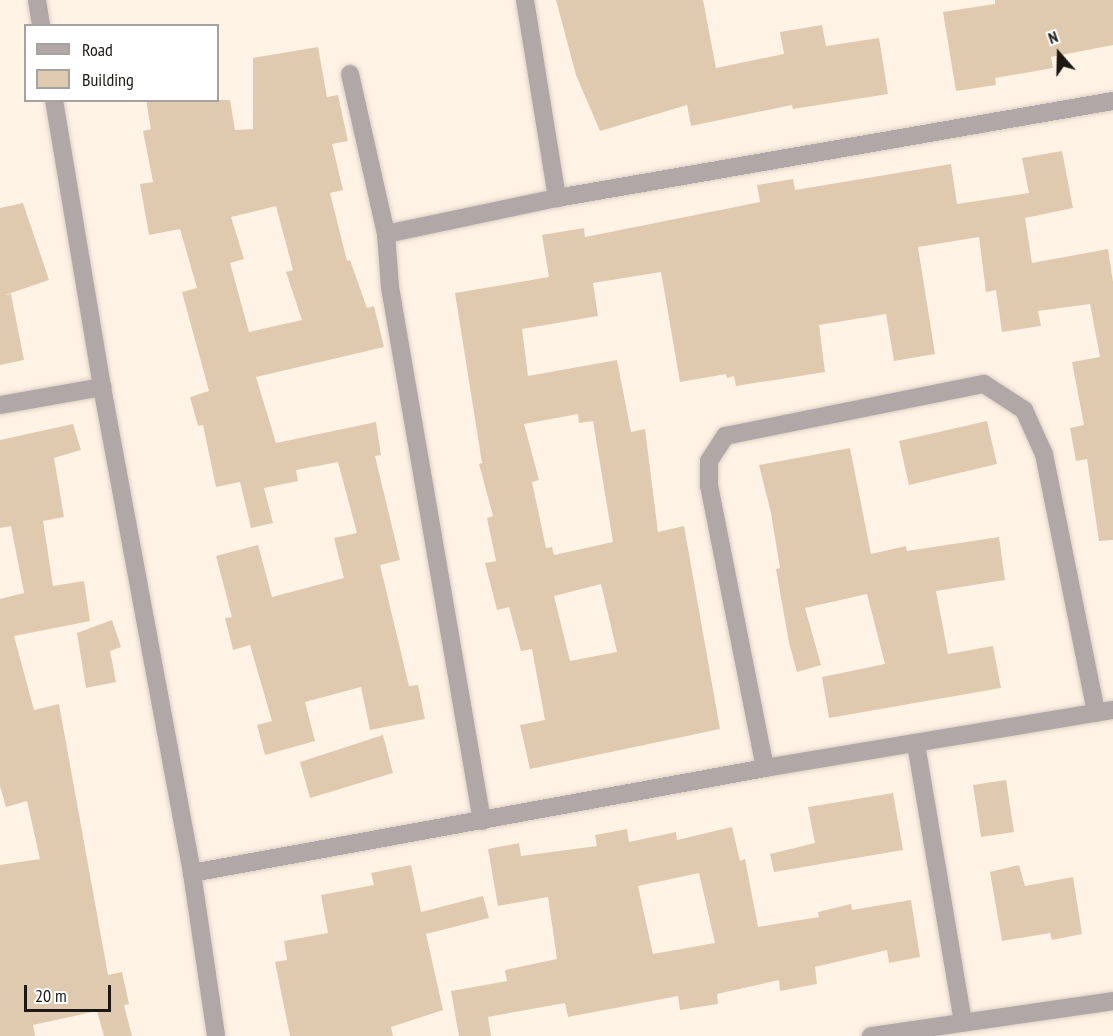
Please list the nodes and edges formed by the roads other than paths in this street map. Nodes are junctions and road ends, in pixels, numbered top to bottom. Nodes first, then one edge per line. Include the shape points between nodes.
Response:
1 (37, 0) edge
2 (525, 0) edge
3 (41, 24) edge
4 (350, 74) dead end
5 (1113, 101) edge
6 (54, 102) edge
7 (557, 198) junction
8 (386, 234) junction
9 (102, 387) junction
10 (0, 405) edge
11 (1105, 711) edge
12 (916, 744) junction
13 (765, 768) junction
14 (482, 821) junction
15 (192, 873) junction
16 (1113, 1001) edge
17 (963, 1021) junction
18 (216, 1036) edge
19 (871, 1036) edge

1 - 3 street
2 - 7 street
4 - 8 street
5 - 7 street
6 - 9 street
7 - 8 street
8 - 14 street via 390,287
9 - 10 street
9 - 15 street
11 - 12 street
11 - 13 street via 1044,454 1024,410 984,384 725,436 709,461 709,486
12 - 13 street
12 - 17 street
13 - 14 street
14 - 15 street
15 - 18 street
16 - 17 street
17 - 19 street

